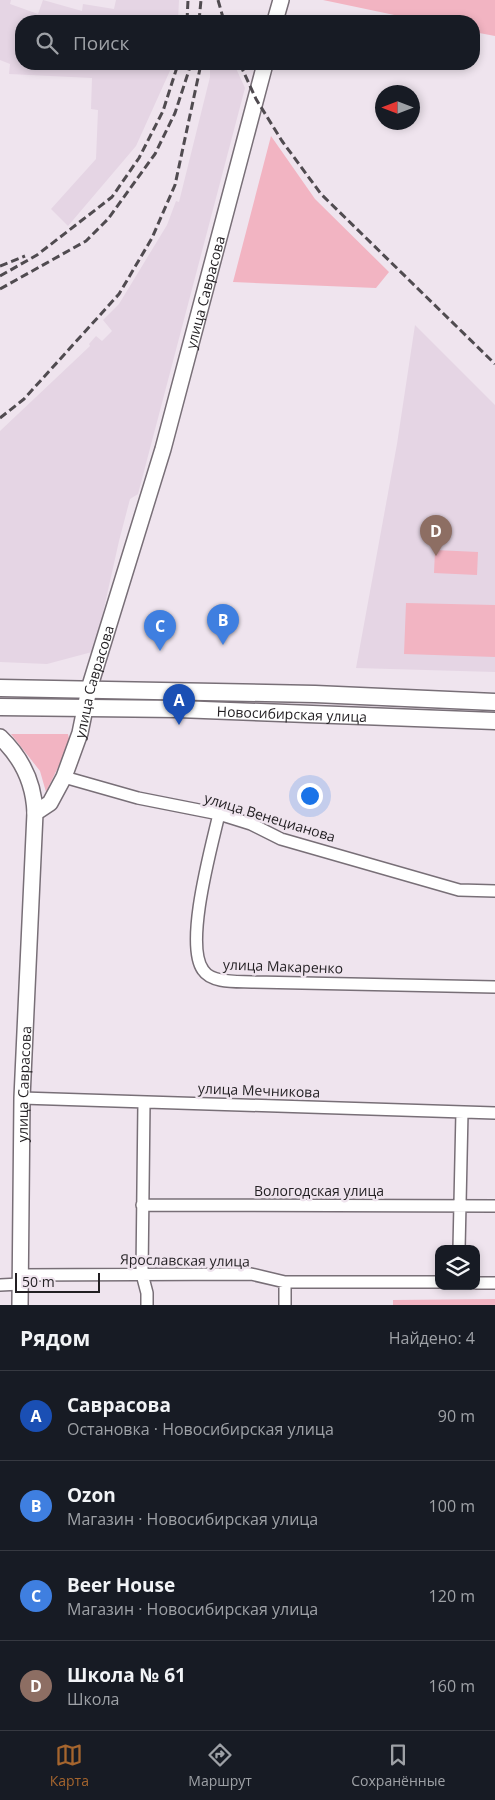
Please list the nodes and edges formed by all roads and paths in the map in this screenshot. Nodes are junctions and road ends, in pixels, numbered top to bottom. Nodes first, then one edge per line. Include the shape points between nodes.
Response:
1 (281, 0) edge
2 (277, 15) edge
3 (263, 70) edge
4 (0, 688) edge
5 (89, 689) junction
6 (495, 702) edge
7 (0, 707) edge
8 (86, 708) junction
9 (495, 721) edge
10 (0, 737) edge
11 (64, 777) junction
12 (35, 813) junction
13 (219, 814) junction
14 (495, 891) edge
15 (495, 987) edge
16 (22, 1098) junction
17 (144, 1102) junction
18 (462, 1112) junction
19 (495, 1113) edge
20 (142, 1205) junction
21 (460, 1206) junction
22 (495, 1206) edge
23 (459, 1245) edge
24 (142, 1274) junction
25 (20, 1280) junction
26 (285, 1282) junction
27 (435, 1282) edge
28 (480, 1283) edge
29 (495, 1283) edge
30 (0, 1285) edge
31 (20, 1305) edge
32 (147, 1305) edge
33 (285, 1305) edge

1 - 2 street
3 - 5 street, улица Саврасова via 164,449
4 - 5 main road, Новосибирская улица
5 - 6 main road, Новосибирская улица
5 - 8 street, улица Саврасова
7 - 8 main road, Новосибирская улица
8 - 9 main road, Новосибирская улица
8 - 11 street, улица Саврасова
10 - 12 street via 26,770 34,793
11 - 12 street, улица Саврасова via 50,803
11 - 13 street, улица Венецианова via 138,798
12 - 16 street, улица Саврасова
13 - 14 street, улица Венецианова via 251,824 280,839 459,890
13 - 15 street, улица Макаренко via 198,912 198,955 203,970 214,978 254,982
16 - 17 street, улица Мечникова
16 - 25 street, улица Саврасова
17 - 18 street, улица Мечникова
17 - 20 street
18 - 19 street, улица Мечникова
18 - 21 street
20 - 21 street, Вологодская улица
20 - 24 street
21 - 22 street, Вологодская улица
21 - 23 street
24 - 25 street, Ярославская улица
24 - 26 street, Ярославская улица via 251,1274
24 - 32 street
25 - 30 street, Ярославская улица
25 - 31 street, улица Саврасова
26 - 27 street, Ярославская улица
26 - 33 street
28 - 29 street

